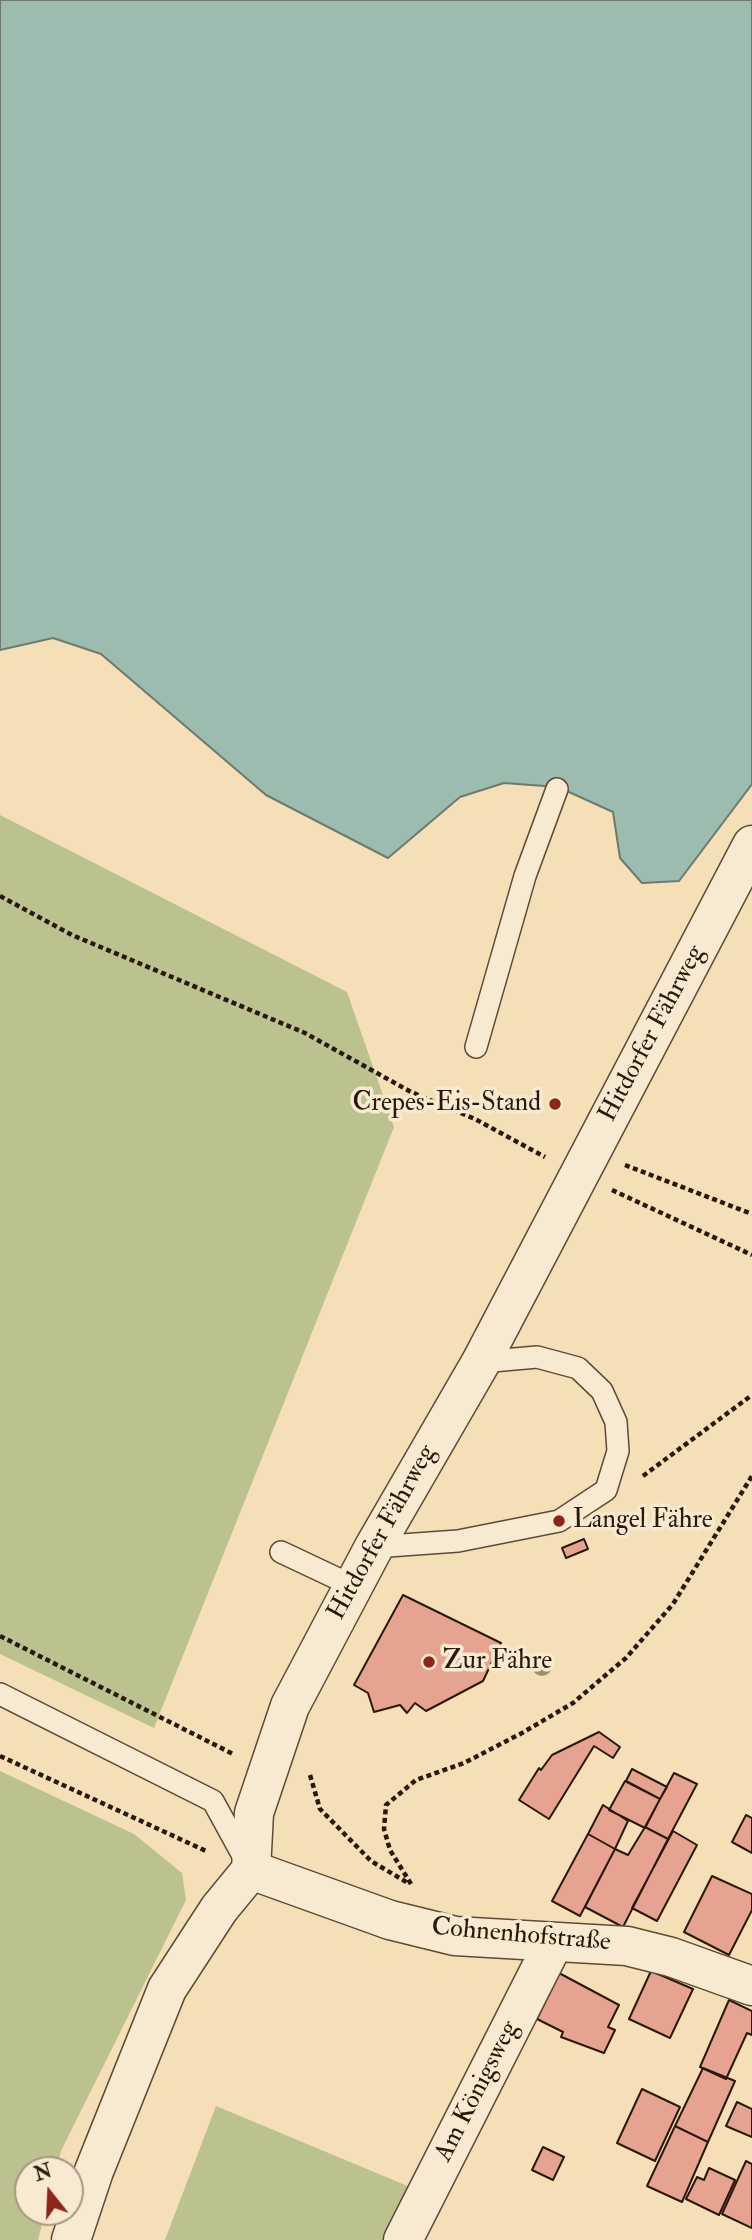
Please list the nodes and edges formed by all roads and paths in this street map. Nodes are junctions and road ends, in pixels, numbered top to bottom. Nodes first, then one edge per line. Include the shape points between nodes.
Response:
1 (557, 789) dead end
2 (752, 845) edge
3 (0, 896) edge
4 (476, 1047) dead end
5 (586, 1164) junction
6 (752, 1214) edge
7 (752, 1255) edge
8 (481, 1362) junction
9 (752, 1395) edge
10 (752, 1476) edge
11 (606, 1490) junction
12 (374, 1547) junction
13 (281, 1552) dead end
14 (353, 1586) junction
15 (0, 1636) edge
16 (0, 1693) edge
17 (0, 1756) edge
18 (311, 1769) dead end
19 (267, 1771) junction
20 (251, 1870) junction
21 (409, 1883) junction
22 (419, 1888) dead end
23 (553, 1944) junction
24 (752, 1986) edge
25 (71, 2240) edge
26 (403, 2240) edge

1 - 4 lane via 525,876
2 - 5 street, Hitdorfer Fährweg
3 - 5 path via 72,935 304,1033 411,1092
5 - 6 path
5 - 7 path
5 - 8 street, Hitdorfer Fährweg
8 - 11 lane via 537,1357 578,1368 603,1391 616,1422 618,1451
8 - 12 street, Hitdorfer Fährweg
9 - 11 path via 633,1483
10 - 21 path via 673,1604 626,1658 573,1703 464,1763 416,1780 386,1805 384,1829 390,1850
11 - 12 lane via 559,1521 458,1541
12 - 14 street, Hitdorfer Fährweg
13 - 14 lane
14 - 19 street, Hitdorfer Fährweg via 290,1706
15 - 19 path
16 - 20 lane via 213,1801
17 - 20 path
18 - 21 path via 309,1779 320,1809 371,1861
19 - 20 street, Hitdorfer Fährweg via 254,1813
20 - 23 street, Cohnenhofstraße via 390,1920 442,1933
20 - 25 street via 219,1909 167,1989
21 - 22 path
23 - 24 street, Cohnenhofstraße via 627,1946
23 - 26 street, Am Königsweg

